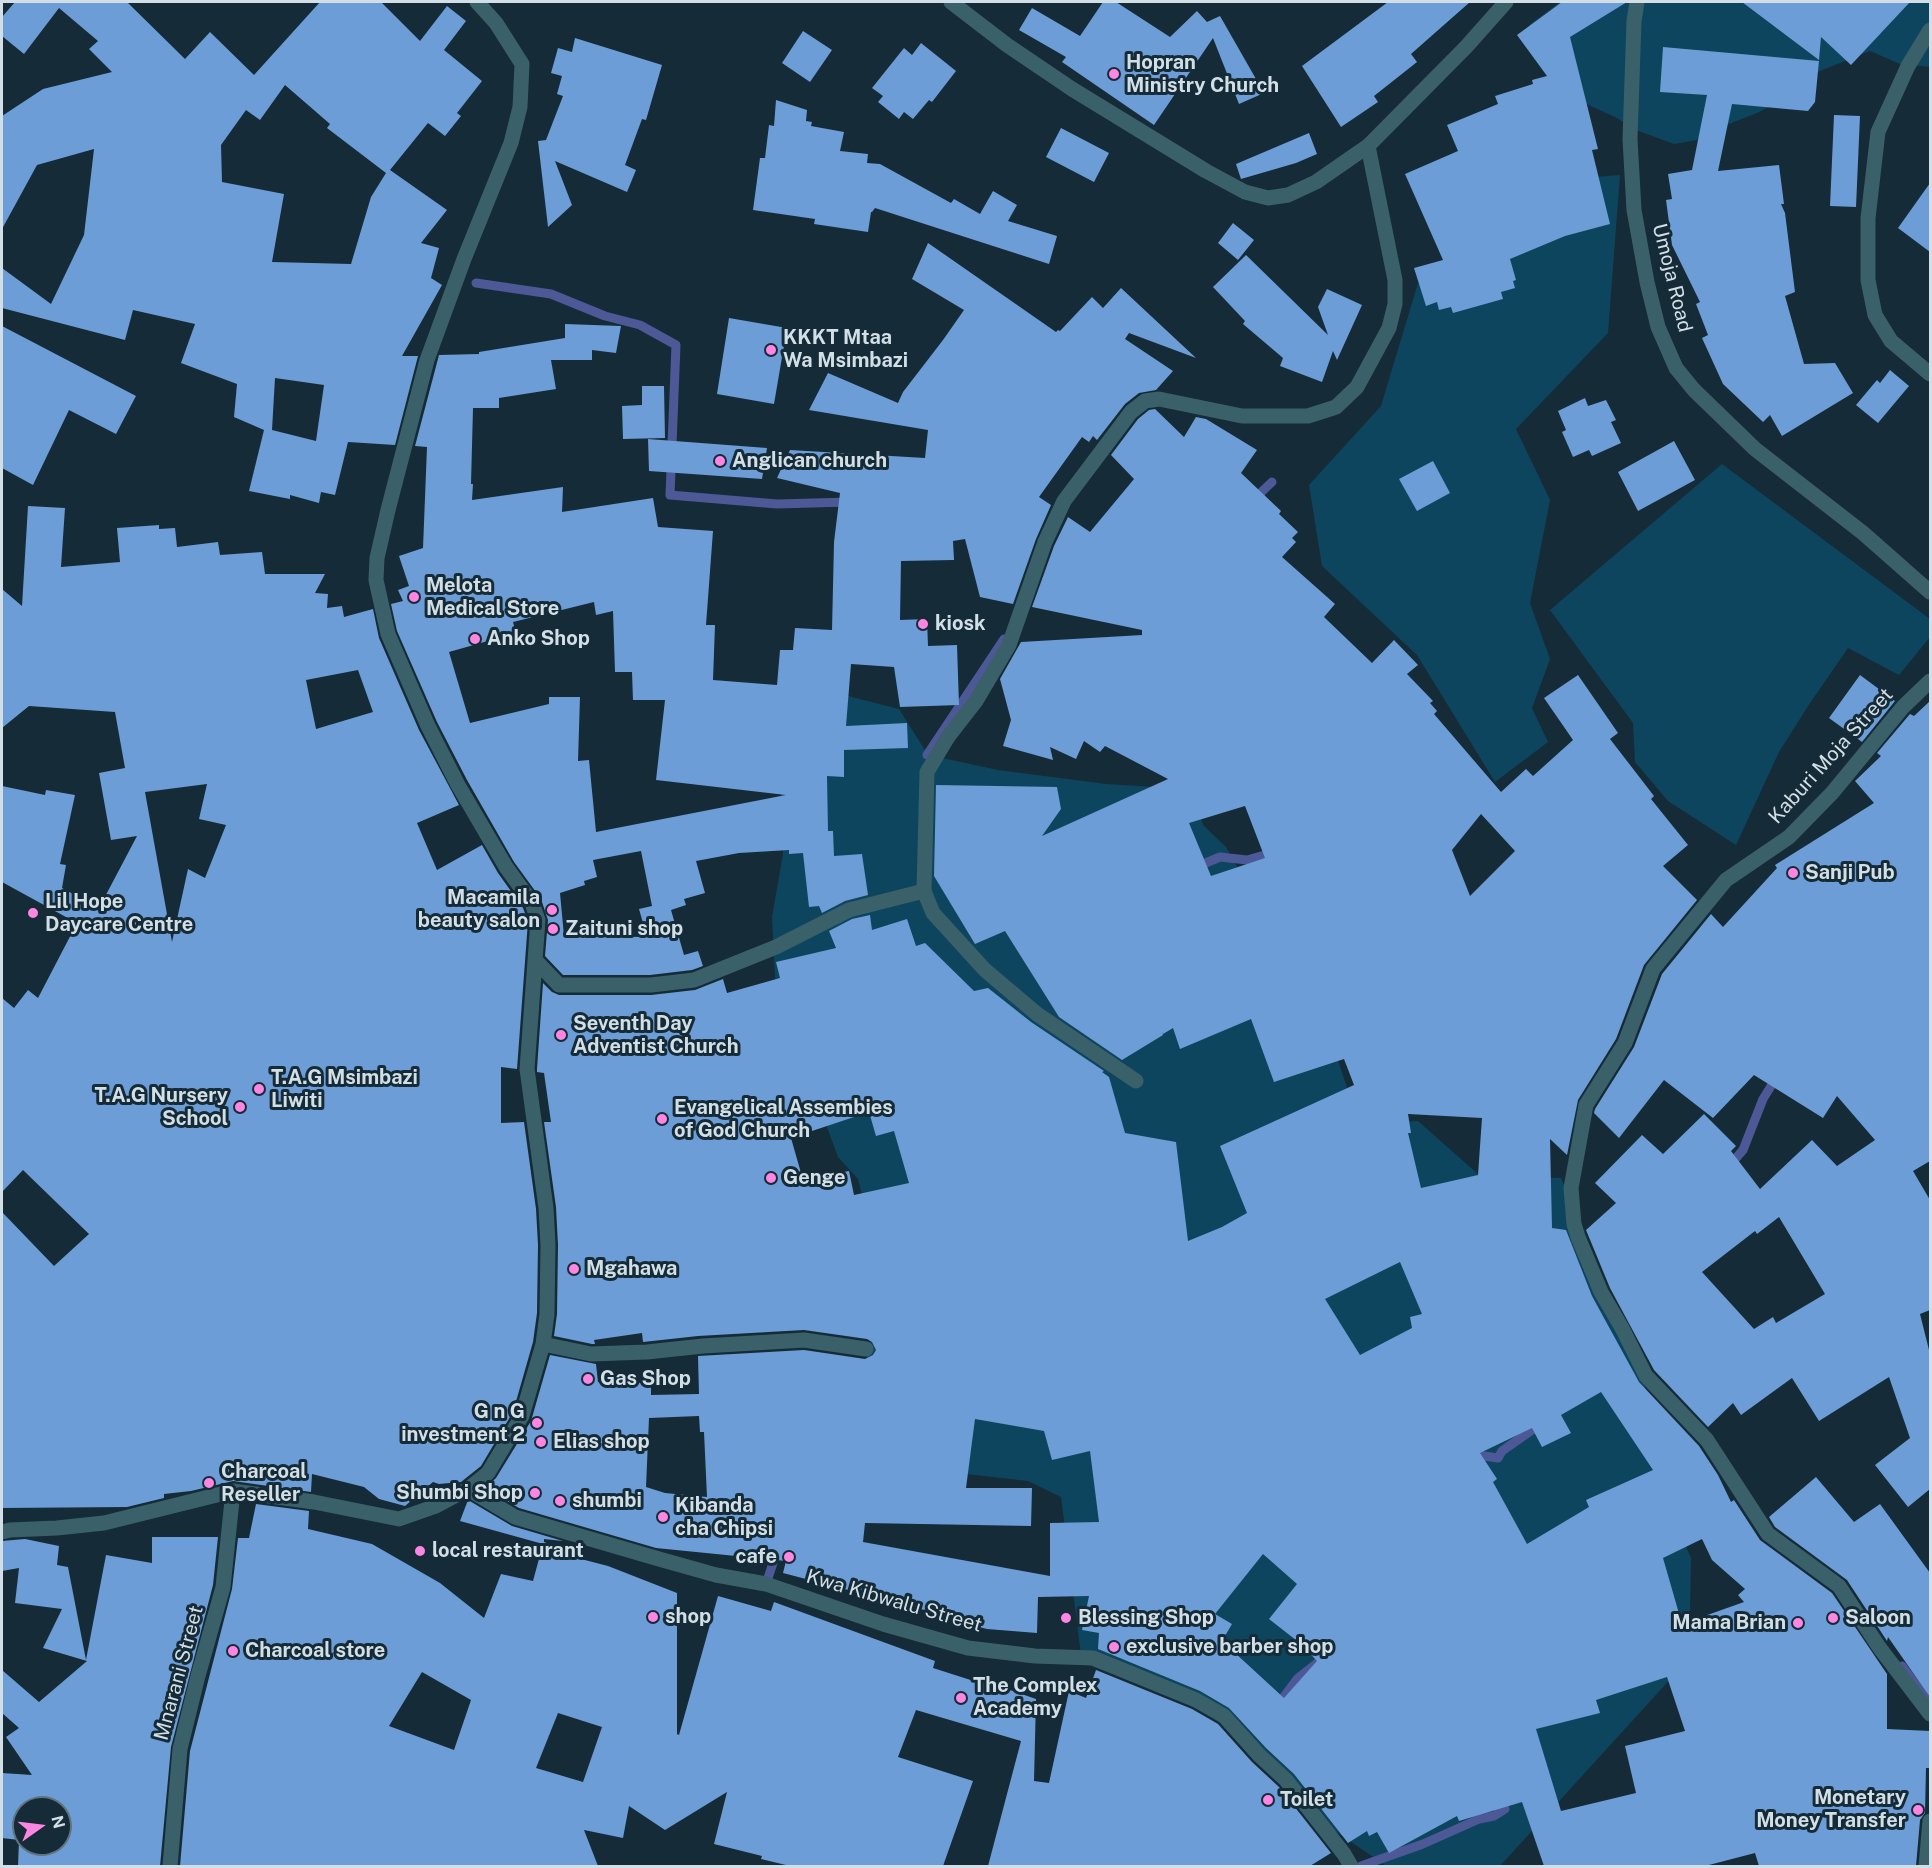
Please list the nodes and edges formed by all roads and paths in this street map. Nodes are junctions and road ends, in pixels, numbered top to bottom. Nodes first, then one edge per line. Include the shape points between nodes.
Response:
1 (477, 2) edge
2 (951, 2) edge
3 (1506, 2) edge
4 (1637, 2) edge
5 (1930, 30) edge
6 (1368, 146) junction
7 (1930, 374) edge
8 (1930, 592) edge
9 (1930, 681) edge
10 (924, 891) junction
11 (536, 960) junction
12 (1136, 1081) dead end
13 (543, 1344) junction
14 (866, 1349) dead end
15 (468, 1489) junction
16 (233, 1491) junction
17 (2, 1532) edge
18 (1930, 1714) edge
19 (1930, 1821) edge
20 (170, 1866) edge
21 (1351, 1866) edge
22 (1926, 1866) edge

1 - 11 street via 496,23 522,64 520,107 512,143 427,360 388,510 376,580 388,634 428,726 506,867 532,903 538,920
2 - 6 street via 1072,89 1245,192 1269,198 1287,195 1316,182
3 - 6 street
4 - 8 street, Umoja Road via 1630,139 1634,210 1658,327 1676,368 1755,449 1863,533
5 - 7 street via 1908,66 1878,132 1868,218 1868,280 1875,315 1891,341
6 - 10 street via 1395,280 1395,304 1389,328 1357,387 1336,407 1308,416 1242,416 1159,399 1145,401 1131,412 1064,501 1045,542 1009,645 927,772
9 - 18 street, Kaburi Moja Street via 1789,837 1726,880 1653,969 1625,1043 1586,1105 1571,1188 1578,1237 1601,1292 1646,1376 1707,1440 1768,1534 1839,1586
10 - 11 street via 849,910 776,947 694,980 651,985 560,985
10 - 12 street via 933,913 985,970 1037,1014
11 - 13 street via 527,1069 547,1218 547,1314
13 - 14 street via 591,1354 804,1340
13 - 15 street via 522,1416 488,1473
15 - 16 street via 399,1519
15 - 21 street, Kwa Kibwalu Street via 515,1517 716,1575 766,1584 883,1624 969,1648 1093,1658 1196,1700 1224,1716 1286,1780
16 - 17 street via 104,1523
16 - 20 street, Mnarani Street via 223,1587 180,1749
19 - 22 street

